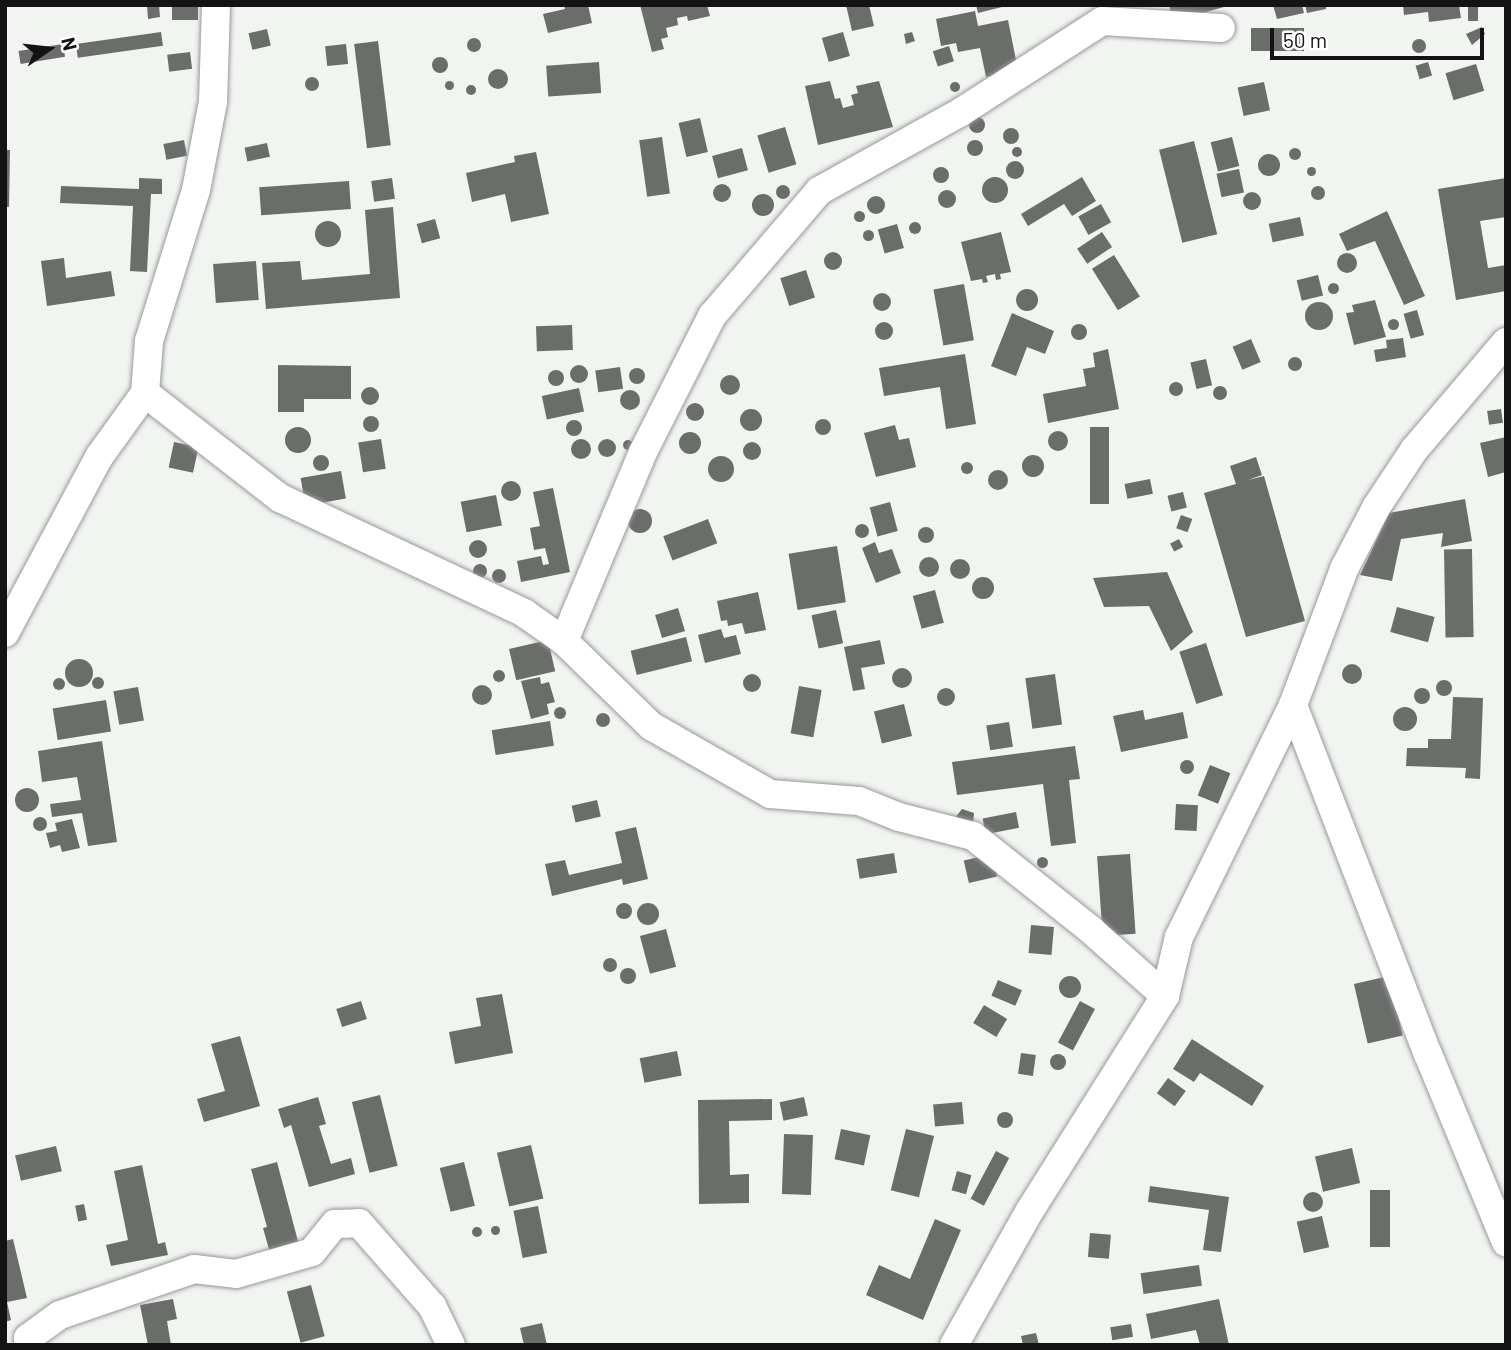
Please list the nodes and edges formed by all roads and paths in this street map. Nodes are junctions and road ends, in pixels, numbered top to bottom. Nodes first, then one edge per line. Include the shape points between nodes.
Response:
1 (216, 5) edge
2 (1222, 28) dead end
3 (1506, 342) edge
4 (145, 393) junction
5 (5, 633) edge
6 (564, 641) junction
7 (1293, 705) junction
8 (1165, 996) junction
9 (1506, 1242) edge
10 (21, 1341) edge
11 (451, 1345) edge
12 (954, 1345) edge

1 - 4 street via 213,102 196,190 149,341
2 - 6 street via 1102,21 961,112 819,191 712,316 643,452
3 - 7 street via 1414,450 1377,506 1344,569
4 - 5 street via 99,457
4 - 6 street via 281,498 524,613
6 - 8 street via 652,726 770,794 859,801 899,817 974,836
7 - 8 street via 1179,937
7 - 9 street
8 - 12 street via 1029,1212
10 - 11 street via 60,1315 194,1269 236,1273 313,1252 335,1224 359,1223 432,1306

